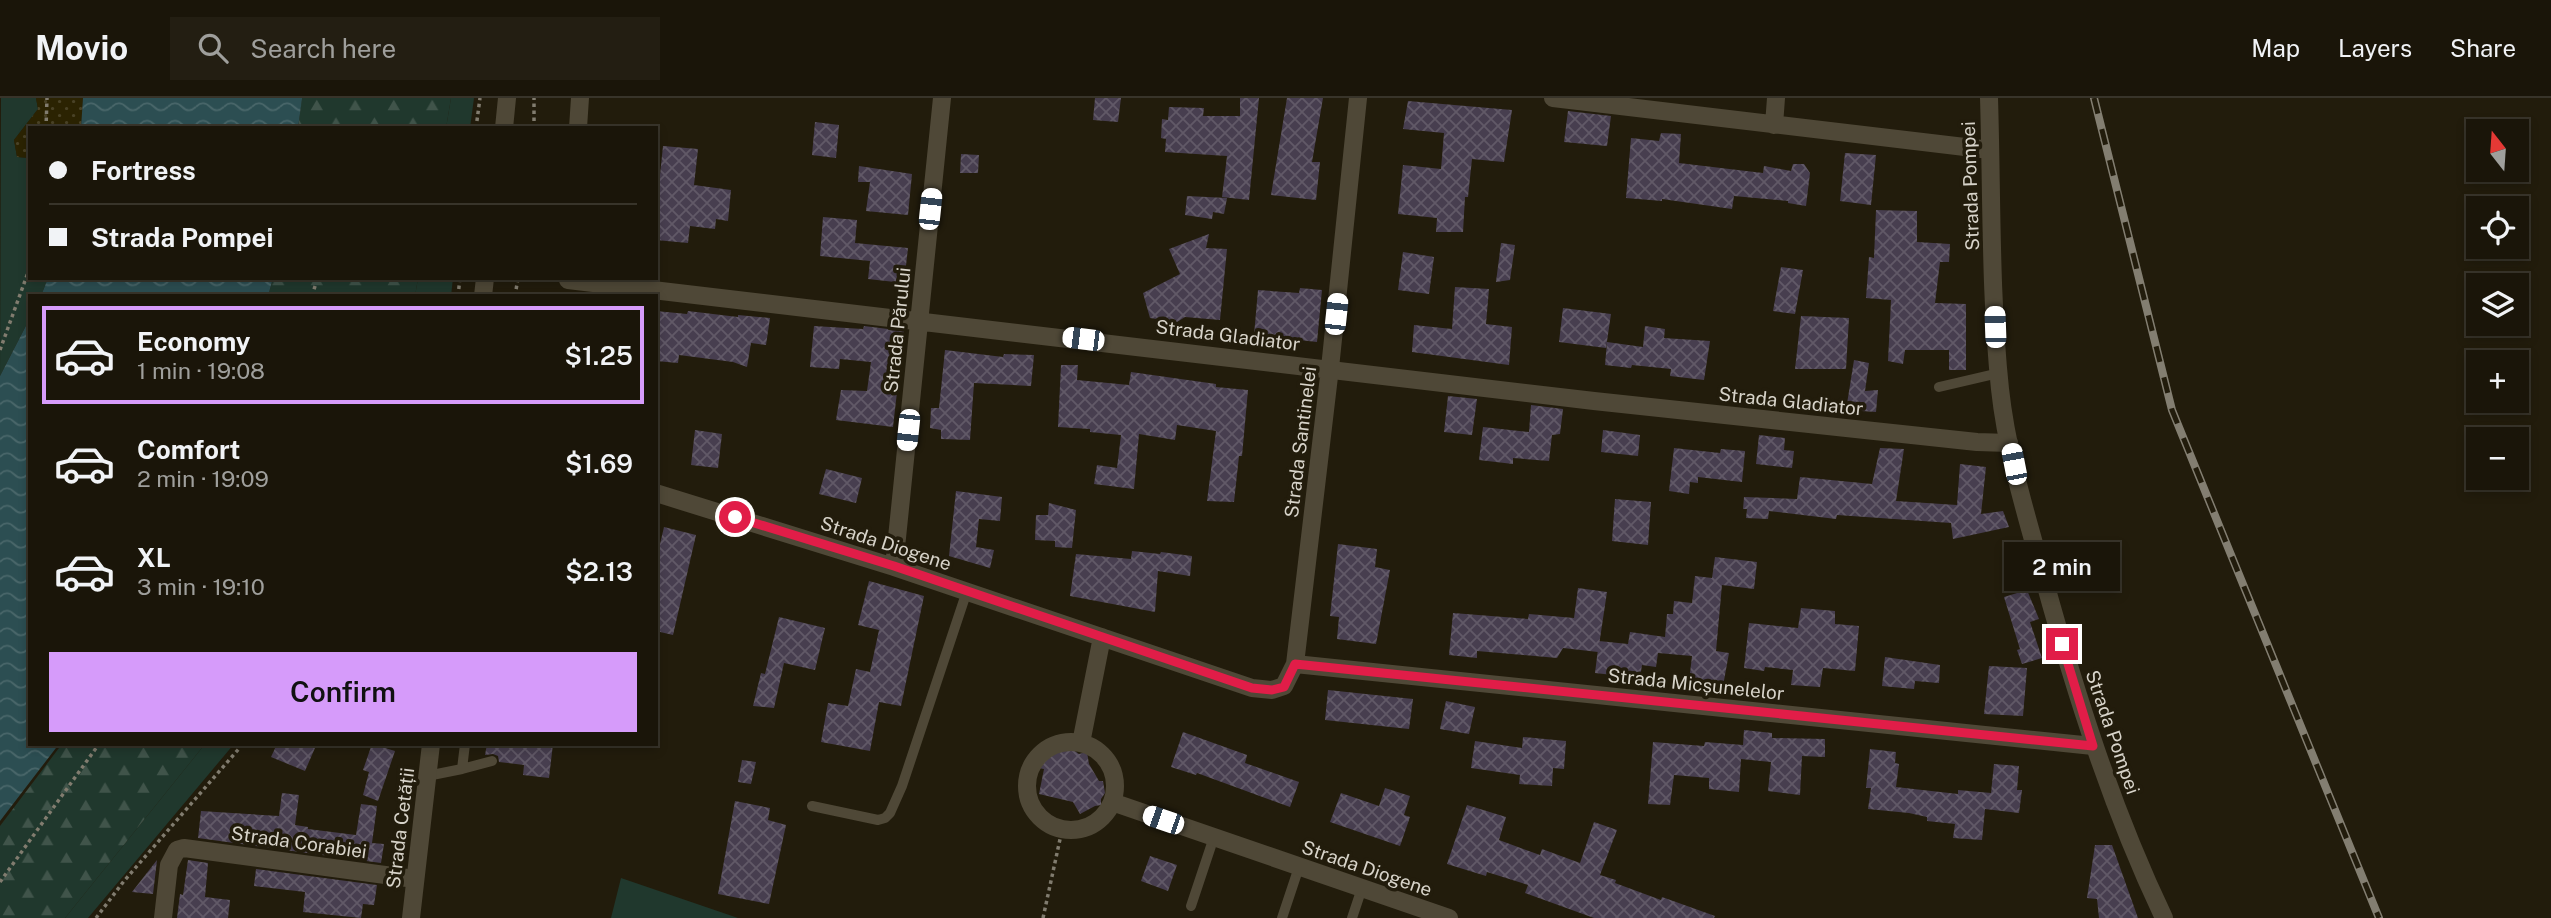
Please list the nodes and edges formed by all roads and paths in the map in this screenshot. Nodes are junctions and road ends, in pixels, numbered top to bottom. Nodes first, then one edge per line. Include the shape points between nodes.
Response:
1 (47, 98) edge
2 (480, 98) edge
3 (507, 98) edge
4 (534, 98) edge
5 (580, 98) edge
6 (942, 98) edge
7 (1358, 98) edge
8 (1553, 98) edge
9 (1776, 98) edge
10 (1989, 98) edge
11 (1774, 125) junction
12 (47, 126) edge
13 (476, 126) edge
14 (504, 126) edge
15 (534, 126) edge
16 (578, 126) edge
17 (1990, 150) junction
18 (28, 273) edge
19 (316, 283) dead end
20 (566, 285) edge
21 (313, 294) edge
22 (657, 294) edge
23 (658, 294) edge
24 (919, 320) junction
25 (0, 350) edge
26 (1330, 368) junction
27 (1999, 373) junction
28 (1939, 387) dead end
29 (2009, 443) junction
30 (658, 494) edge
31 (894, 566) junction
32 (967, 591) junction
33 (1102, 637) junction
34 (1295, 664) junction
35 (1081, 743) junction
36 (98, 746) edge
37 (241, 746) edge
38 (429, 746) edge
39 (465, 746) edge
40 (2093, 746) junction
41 (492, 761) dead end
42 (463, 769) junction
43 (428, 776) junction
44 (1112, 802) junction
45 (812, 806) dead end
46 (1062, 830) junction
47 (1214, 837) junction
48 (1299, 866) junction
49 (415, 878) junction
50 (0, 883) edge
51 (1362, 888) junction
52 (1191, 906) dead end
53 (96, 918) edge
54 (163, 918) edge
55 (411, 918) edge
56 (1042, 918) edge
57 (1282, 918) edge
58 (1352, 918) edge
59 (1448, 918) edge
60 (2164, 918) edge

1 - 12 path
2 - 13 path
3 - 14 street
4 - 15 path
5 - 16 street
6 - 24 street, Strada Părului
7 - 26 street, Strada Santinelei
8 - 11 street
9 - 11 street
10 - 17 street, Strada Pompei
11 - 17 street
17 - 27 street, Strada Pompei
18 - 25 path
19 - 21 path
20 - 22 street, Strada Gladiator
23 - 24 street, Strada Gladiator
24 - 26 street, Strada Gladiator
24 - 31 street, Strada Părului
26 - 29 street, Strada Gladiator
26 - 34 street, Strada Santinelei
27 - 28 lane
27 - 29 street, Strada Pompei
29 - 40 street, Strada Pompei
30 - 31 street, Strada Diogene
31 - 32 street, Strada Diogene
32 - 33 street, Strada Diogene
32 - 45 lane via 890,813 878,820
33 - 34 street, Strada Diogene via 1252,688 1284,687
33 - 35 street
34 - 40 street, Strada Micșunelelor
35 - 44 street via 1100,754 1113,772
35 - 46 street via 1053,746 1041,754 1028,777 1027,791 1038,816
36 - 50 path
37 - 53 path
38 - 43 street, Strada Cetății
39 - 42 lane
40 - 60 street, Strada Pompei
41 - 42 lane
42 - 43 lane
43 - 49 street, Strada Cetății
44 - 46 street via 1098,821
44 - 47 street, Strada Diogene
46 - 56 path
47 - 48 street, Strada Diogene
47 - 52 lane
48 - 51 street, Strada Diogene
48 - 57 lane
49 - 54 street, Strada Corabiei via 191,848 177,850 169,865
49 - 55 street, Strada Cetății
51 - 58 lane
51 - 59 street, Strada Diogene

